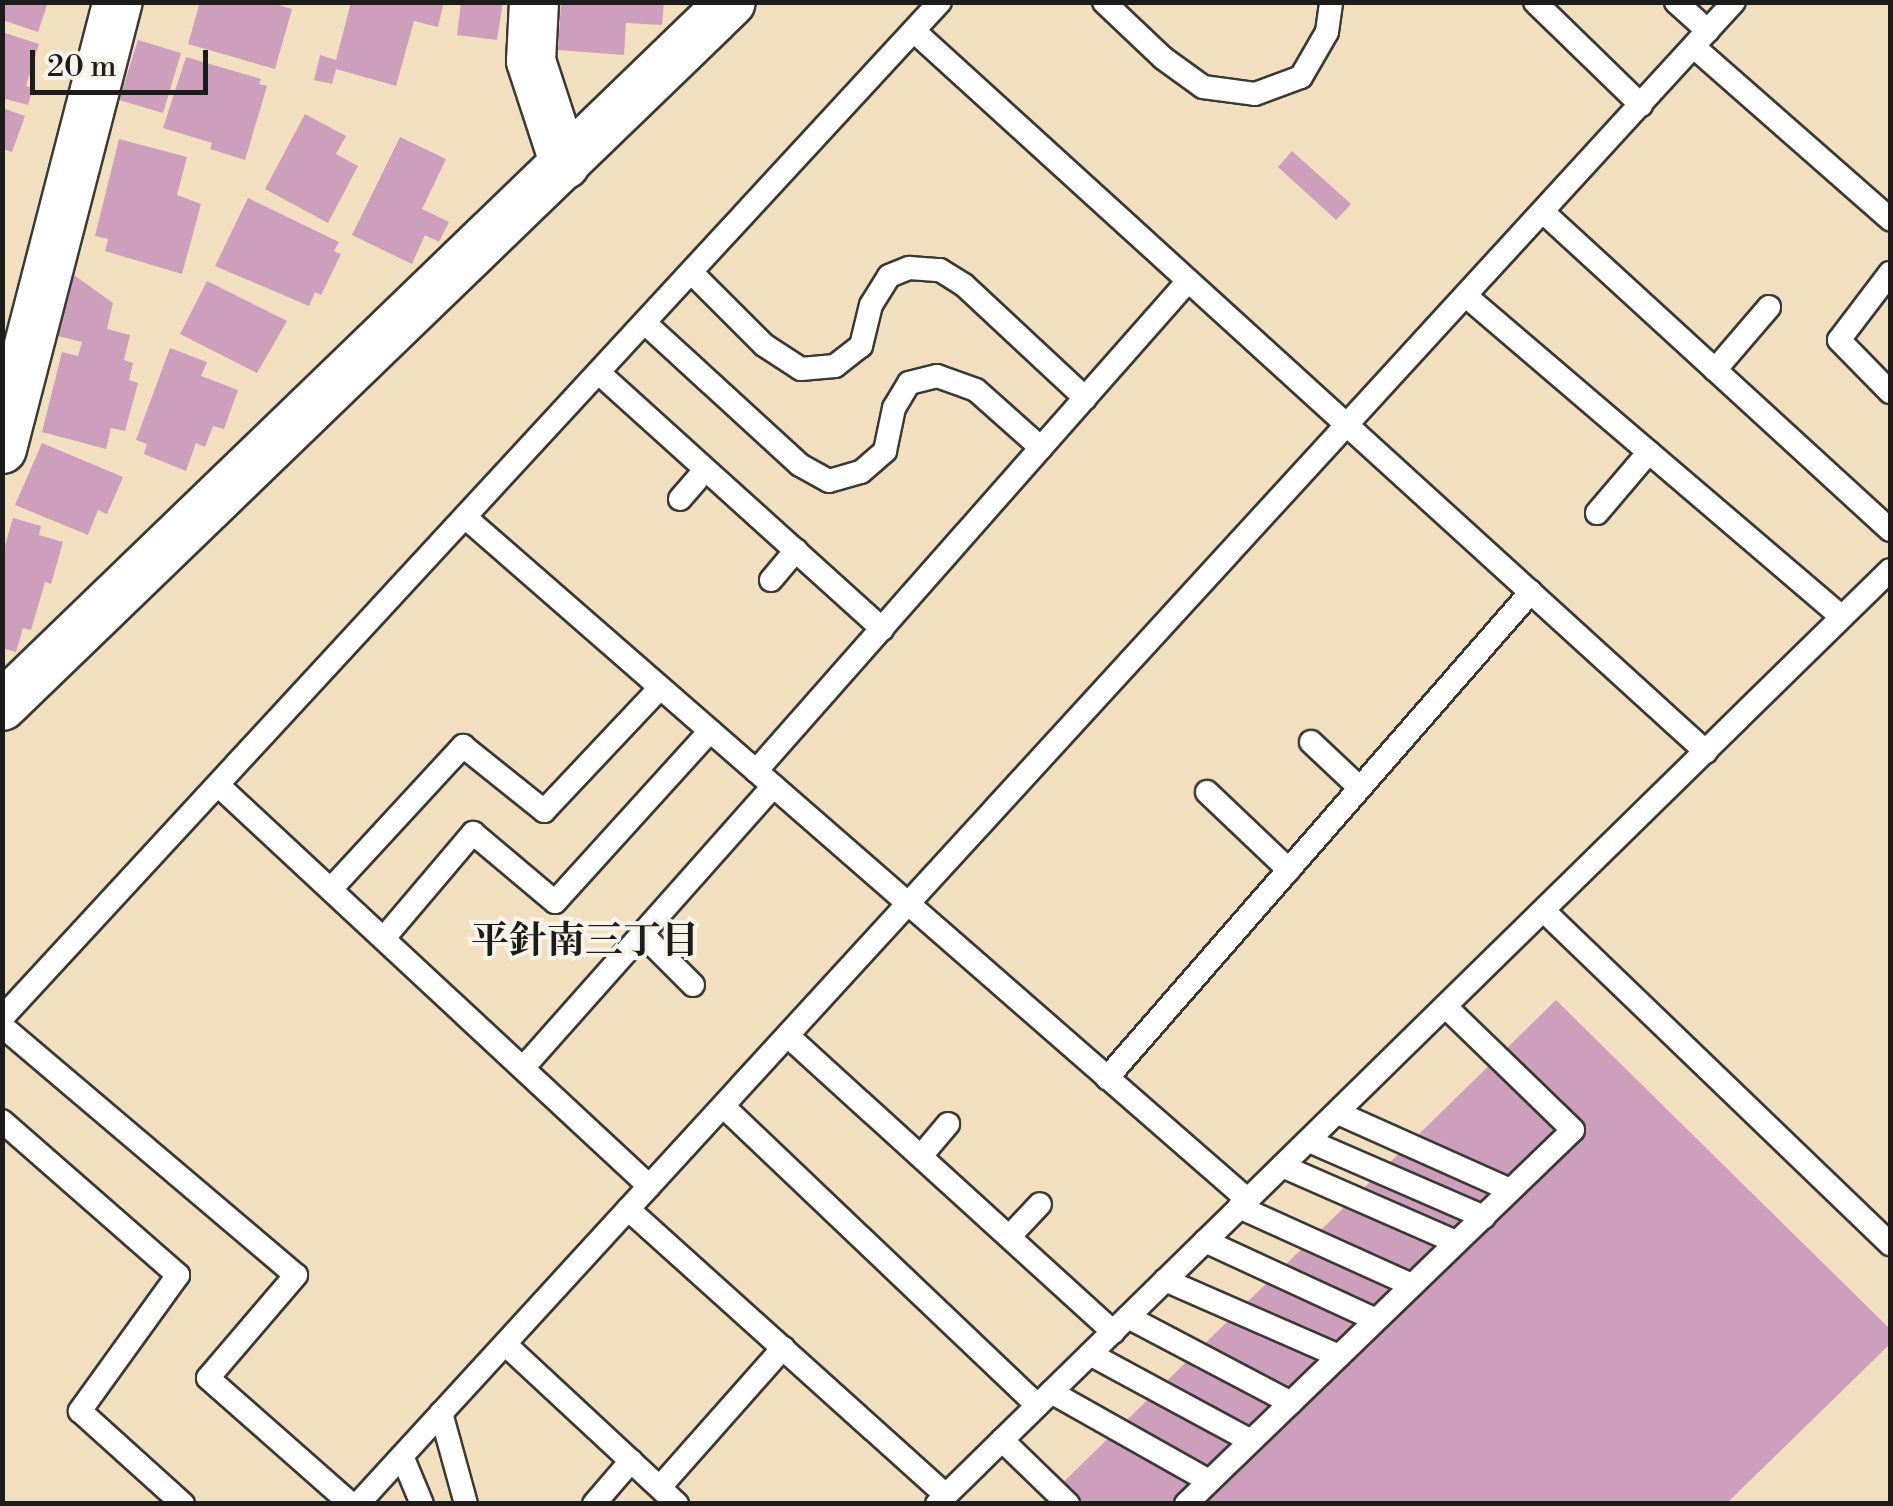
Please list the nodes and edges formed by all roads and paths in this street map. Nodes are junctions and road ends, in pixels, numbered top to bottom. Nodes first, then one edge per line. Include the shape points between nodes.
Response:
1 (118, 2) edge
2 (534, 2) edge
3 (731, 2) edge
4 (940, 2) edge
5 (1104, 2) edge
6 (1331, 2) edge
7 (1535, 2) edge
8 (1676, 2) edge
9 (1734, 2) edge
10 (914, 31) junction
11 (1701, 39) junction
12 (1640, 105) junction
13 (565, 165) junction
14 (1543, 212) junction
15 (1890, 219) edge
16 (691, 272) junction
17 (1890, 273) edge
18 (1188, 281) junction
19 (1466, 296) junction
20 (1769, 308) dead end
21 (645, 323) junction
22 (1715, 370) junction
23 (598, 373) junction
24 (1890, 392) edge
25 (1085, 398) junction
26 (1347, 426) junction
27 (1041, 448) junction
28 (2, 449) edge
29 (1648, 452) junction
30 (705, 470) junction
31 (680, 499) dead end
32 (1597, 514) dead end
33 (465, 517) junction
34 (1890, 530) edge
35 (796, 550) junction
36 (1890, 570) edge
37 (771, 580) dead end
38 (1530, 592) junction
39 (1842, 617) junction
40 (882, 629) junction
41 (660, 688) junction
42 (2, 706) edge
43 (710, 731) junction
44 (1311, 742) dead end
45 (1706, 752) junction
46 (765, 778) junction
47 (218, 785) junction
48 (1360, 788) junction
49 (1207, 792) dead end
50 (1289, 870) junction
51 (330, 890) junction
52 (908, 904) junction
53 (1546, 912) junction
54 (642, 934) junction
55 (384, 938) junction
56 (694, 985) dead end
57 (1446, 1007) junction
58 (2, 1018) edge
59 (2, 1026) edge
60 (788, 1036) junction
61 (523, 1068) junction
62 (1108, 1078) junction
63 (724, 1106) junction
64 (1338, 1113) junction
65 (2, 1121) edge
66 (948, 1124) dead end
67 (1308, 1141) junction
68 (921, 1156) junction
69 (1282, 1166) junction
70 (649, 1186) junction
71 (1510, 1190) junction
72 (1244, 1203) junction
73 (1040, 1204) dead end
74 (628, 1209) junction
75 (1484, 1217) junction
76 (1010, 1237) junction
77 (1205, 1241) junction
78 (1456, 1242) junction
79 (1890, 1244) edge
80 (1165, 1280) junction
81 (1412, 1285) junction
82 (1376, 1320) junction
83 (1120, 1324) junction
84 (504, 1344) junction
85 (783, 1348) junction
86 (1090, 1354) junction
87 (1339, 1356) junction
88 (1044, 1399) junction
89 (1291, 1403) junction
90 (441, 1413) junction
91 (1002, 1440) junction
92 (1252, 1441) junction
93 (402, 1456) junction
94 (631, 1460) junction
95 (1209, 1482) junction
96 (669, 1496) edge
97 (941, 1499) edge
98 (183, 1504) edge
99 (355, 1504) edge
100 (422, 1504) edge
101 (466, 1504) edge
102 (594, 1504) edge
103 (1068, 1504) edge
104 (1186, 1504) edge

1 - 28 street
2 - 13 street via 531,61
3 - 13 street
4 - 10 lane
5 - 6 lane via 1203,87 1256,94 1301,76 1328,32
7 - 12 lane
8 - 11 lane
9 - 11 lane
10 - 16 lane
10 - 18 lane
11 - 12 lane
11 - 15 lane
12 - 14 lane
13 - 42 street
14 - 19 lane
14 - 22 lane
16 - 21 lane
16 - 25 lane via 764,345 801,370 835,366 861,346 871,305 889,276 909,268 940,270
17 - 24 lane via 1840,340
18 - 25 lane
18 - 26 lane
19 - 26 lane
19 - 29 lane
20 - 22 lane
21 - 23 lane
21 - 27 lane via 800,465 829,481 861,472 885,450 894,408 909,383 937,376 976,390
22 - 34 lane
23 - 30 lane
23 - 33 lane
25 - 27 lane
26 - 38 lane
26 - 52 lane
27 - 40 lane
29 - 32 lane
29 - 39 lane
30 - 31 lane
30 - 35 lane
33 - 41 lane
33 - 47 lane
35 - 37 lane
35 - 40 lane
36 - 39 lane
38 - 45 lane
38 - 48 lane
39 - 45 lane
40 - 46 lane
41 - 43 lane
41 - 51 lane via 544,811 463,746
43 - 46 lane
43 - 55 lane via 556,902 473,832
44 - 48 lane
45 - 53 lane
46 - 52 lane
46 - 54 lane
47 - 51 lane
47 - 58 lane
48 - 50 lane
49 - 50 lane
50 - 62 lane
51 - 55 lane
52 - 60 lane
52 - 62 lane
53 - 57 lane
53 - 79 lane
54 - 56 lane
54 - 61 lane
55 - 61 lane
57 - 64 lane
57 - 71 lane via 1573,1130
59 - 99 lane via 296,1275 208,1378
60 - 63 lane
60 - 68 lane
61 - 70 lane
62 - 72 lane
63 - 70 lane
63 - 88 lane
64 - 67 lane
64 - 71 lane
65 - 98 lane via 178,1275 80,1411
66 - 68 lane
67 - 69 lane
67 - 75 lane
68 - 76 lane
69 - 72 lane
69 - 78 lane
70 - 74 lane
71 - 75 lane
72 - 77 lane
72 - 81 lane
73 - 76 lane
74 - 84 lane
74 - 85 lane
75 - 78 lane
76 - 83 lane
77 - 80 lane
77 - 82 lane
78 - 81 lane
80 - 83 lane
80 - 87 lane
81 - 82 lane
82 - 87 lane
83 - 86 lane
83 - 89 lane
84 - 90 lane
84 - 94 lane
85 - 96 lane
85 - 97 lane
86 - 88 lane
86 - 92 lane
87 - 89 lane
88 - 91 lane
88 - 95 lane
89 - 92 lane
90 - 93 lane
90 - 101 lane
91 - 97 lane
91 - 103 lane
92 - 95 lane
93 - 99 lane
93 - 100 lane
94 - 96 lane
94 - 102 lane
95 - 104 lane

